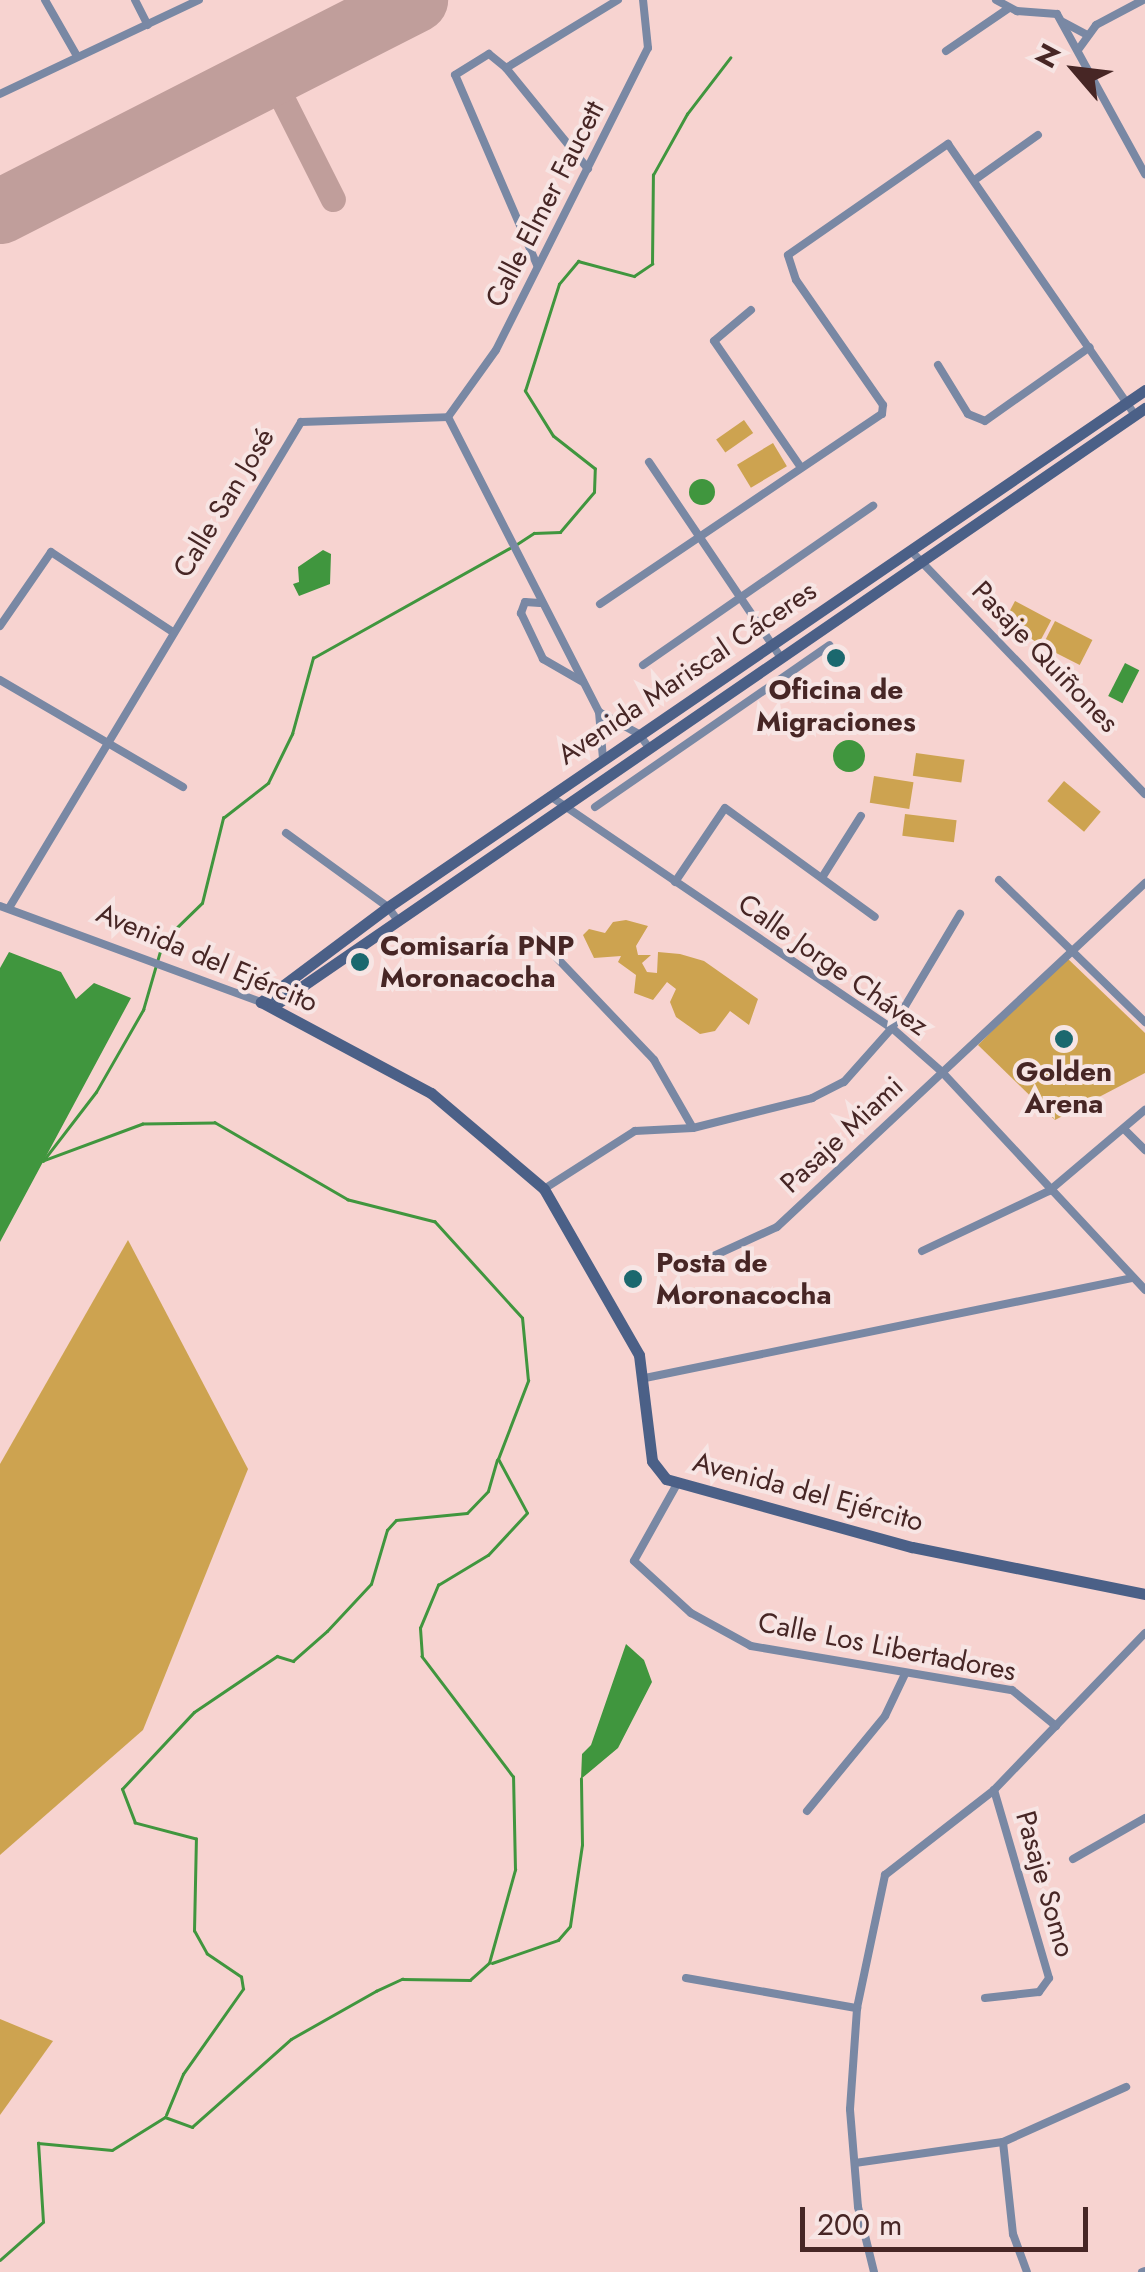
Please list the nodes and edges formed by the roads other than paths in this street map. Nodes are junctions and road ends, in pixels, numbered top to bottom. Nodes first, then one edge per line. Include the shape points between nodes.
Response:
1 (45, 0) edge
2 (136, 0) edge
3 (199, 0) edge
4 (618, 0) edge
5 (643, 0) edge
6 (996, 0) edge
7 (1056, 0) edge
8 (1144, 0) edge
9 (1009, 8) junction
10 (1060, 18) junction
11 (148, 25) junction
12 (1086, 34) junction
13 (1078, 50) junction
14 (946, 52) dead end
15 (77, 56) junction
16 (506, 68) junction
17 (0, 94) edge
18 (1038, 135) dead end
19 (1144, 167) edge
20 (588, 169) junction
21 (976, 179) junction
22 (537, 270) junction
23 (751, 310) dead end
24 (1090, 347) junction
25 (938, 365) dead end
26 (1145, 390) edge
27 (1127, 403) junction
28 (1140, 412) edge
29 (448, 417) junction
30 (649, 462) dead end
31 (800, 466) junction
32 (874, 506) dead end
33 (697, 536) junction
34 (917, 556) junction
35 (740, 598) junction
36 (540, 603) junction
37 (600, 604) dead end
38 (0, 626) edge
39 (173, 632) junction
40 (772, 645) junction
41 (830, 645) dead end
42 (780, 658) junction
43 (643, 665) dead end
44 (0, 680) edge
45 (583, 682) junction
46 (599, 712) junction
47 (639, 734) junction
48 (106, 743) junction
49 (649, 748) junction
50 (602, 759) junction
51 (183, 786) dead end
52 (1145, 794) edge
53 (550, 796) junction
54 (596, 807) dead end
55 (563, 808) junction
56 (861, 816) dead end
57 (286, 833) dead end
58 (824, 876) junction
59 (999, 880) dead end
60 (675, 882) junction
61 (1145, 883) edge
62 (4, 907) edge
63 (388, 907) junction
64 (960, 914) dead end
65 (875, 917) dead end
66 (398, 921) junction
67 (1070, 948) junction
68 (556, 958) dead end
69 (267, 1005) junction
70 (1145, 1022) edge
71 (892, 1028) junction
72 (942, 1072) junction
73 (1145, 1110) edge
74 (693, 1128) junction
75 (1124, 1130) junction
76 (1145, 1150) edge
77 (544, 1189) junction
78 (1050, 1191) junction
79 (922, 1251) dead end
80 (683, 1270) dead end
81 (1133, 1278) junction
82 (1145, 1290) edge
83 (645, 1378) junction
84 (676, 1484) junction
85 (1144, 1595) edge
86 (1145, 1632) edge
87 (905, 1674) junction
88 (1056, 1726) junction
89 (994, 1790) junction
90 (806, 1811) dead end
91 (1145, 1818) edge
92 (1073, 1858) dead end
93 (686, 1978) dead end
94 (986, 1998) dead end
95 (858, 2008) junction
96 (1126, 2086) dead end
97 (1003, 2142) junction
98 (855, 2163) junction
99 (874, 2272) edge
100 (1027, 2272) edge

1 - 15 street
2 - 11 street
3 - 11 street
4 - 16 street
5 - 20 street, Calle Elmer Faucett via 648,48
6 - 9 street
7 - 10 street
8 - 12 street
9 - 10 street
9 - 14 street
10 - 12 street
10 - 13 street
11 - 15 street
12 - 13 street
13 - 19 street
15 - 17 street
16 - 20 street
16 - 22 street via 489,54 455,75 538,256
18 - 21 street
20 - 22 street, Calle Elmer Faucett
21 - 24 street
21 - 31 street via 948,144 788,255 796,280 884,409
22 - 29 street, Calle Elmer Faucett via 496,350
23 - 31 street via 714,341
24 - 25 street via 985,421 968,414
24 - 27 street
26 - 27 main road, Avenida Mariscal Cáceres
27 - 28 street
27 - 34 main road, Avenida Mariscal Cáceres
28 - 34 main road, Avenida Mariscal Cáceres
29 - 36 street
29 - 39 street, Calle San José via 301,422
30 - 33 street
31 - 33 street
32 - 35 street
33 - 35 street
33 - 37 street
34 - 40 main road, Avenida Mariscal Cáceres
34 - 42 main road, Avenida Mariscal Cáceres
34 - 52 street, Pasaje Quiñones
35 - 40 street
35 - 43 street
36 - 45 street
36 - 45 street via 525,602 521,613 543,659
38 - 39 street via 51,552
39 - 48 street, Calle San José
40 - 42 street
40 - 47 main road, Avenida Mariscal Cáceres
41 - 54 street
42 - 49 main road, Avenida Mariscal Cáceres
44 - 48 street
45 - 46 street
46 - 47 street
46 - 50 street
47 - 49 street
47 - 50 main road, Avenida Mariscal Cáceres
48 - 51 street
48 - 62 street, Calle San José
49 - 55 main road, Avenida Mariscal Cáceres
50 - 53 main road, Avenida Mariscal Cáceres
53 - 55 street, Calle Jorge Chávez
53 - 63 main road, Avenida Mariscal Cáceres
55 - 60 street, Calle Jorge Chávez
55 - 66 main road, Avenida Mariscal Cáceres
56 - 58 street
57 - 63 street
58 - 60 street via 725,808
58 - 65 street
59 - 67 street
60 - 71 street, Calle Jorge Chávez
61 - 67 street, Pasaje Miami
62 - 69 street, Avenida del Ejército
63 - 66 street
63 - 69 main road, Avenida Mariscal Cáceres
64 - 71 street
66 - 69 main road, Avenida Mariscal Cáceres
67 - 70 street
67 - 72 street, Pasaje Miami
68 - 74 street via 647,1051
69 - 77 main road, Avenida del Ejército via 431,1093
71 - 72 street, Calle Jorge Chávez
71 - 74 street via 826,1094
72 - 78 street, Calle Jorge Chávez
72 - 80 street, Pasaje Miami via 777,1227
73 - 75 street
74 - 77 street via 636,1131
75 - 76 street
75 - 78 street
77 - 83 main road, Avenida del Ejército via 628,1334
78 - 79 street
78 - 81 street, Calle Jorge Chávez
81 - 82 street, Calle Jorge Chávez
81 - 83 street
83 - 84 main road, Avenida del Ejército via 654,1467
84 - 85 main road, Avenida del Ejército via 912,1547
84 - 87 street, Calle Los Libertadores via 634,1561 679,1603 751,1646
86 - 88 street
87 - 88 street, Calle Los Libertadores via 1012,1690
87 - 90 street via 885,1716
88 - 89 street
89 - 94 street, Pasaje Somo via 1049,1978 1039,1992
89 - 95 street via 885,1875
91 - 92 street
93 - 95 street
95 - 98 street via 850,2109
96 - 97 street
97 - 98 street
97 - 100 street via 1013,2234
98 - 99 street

